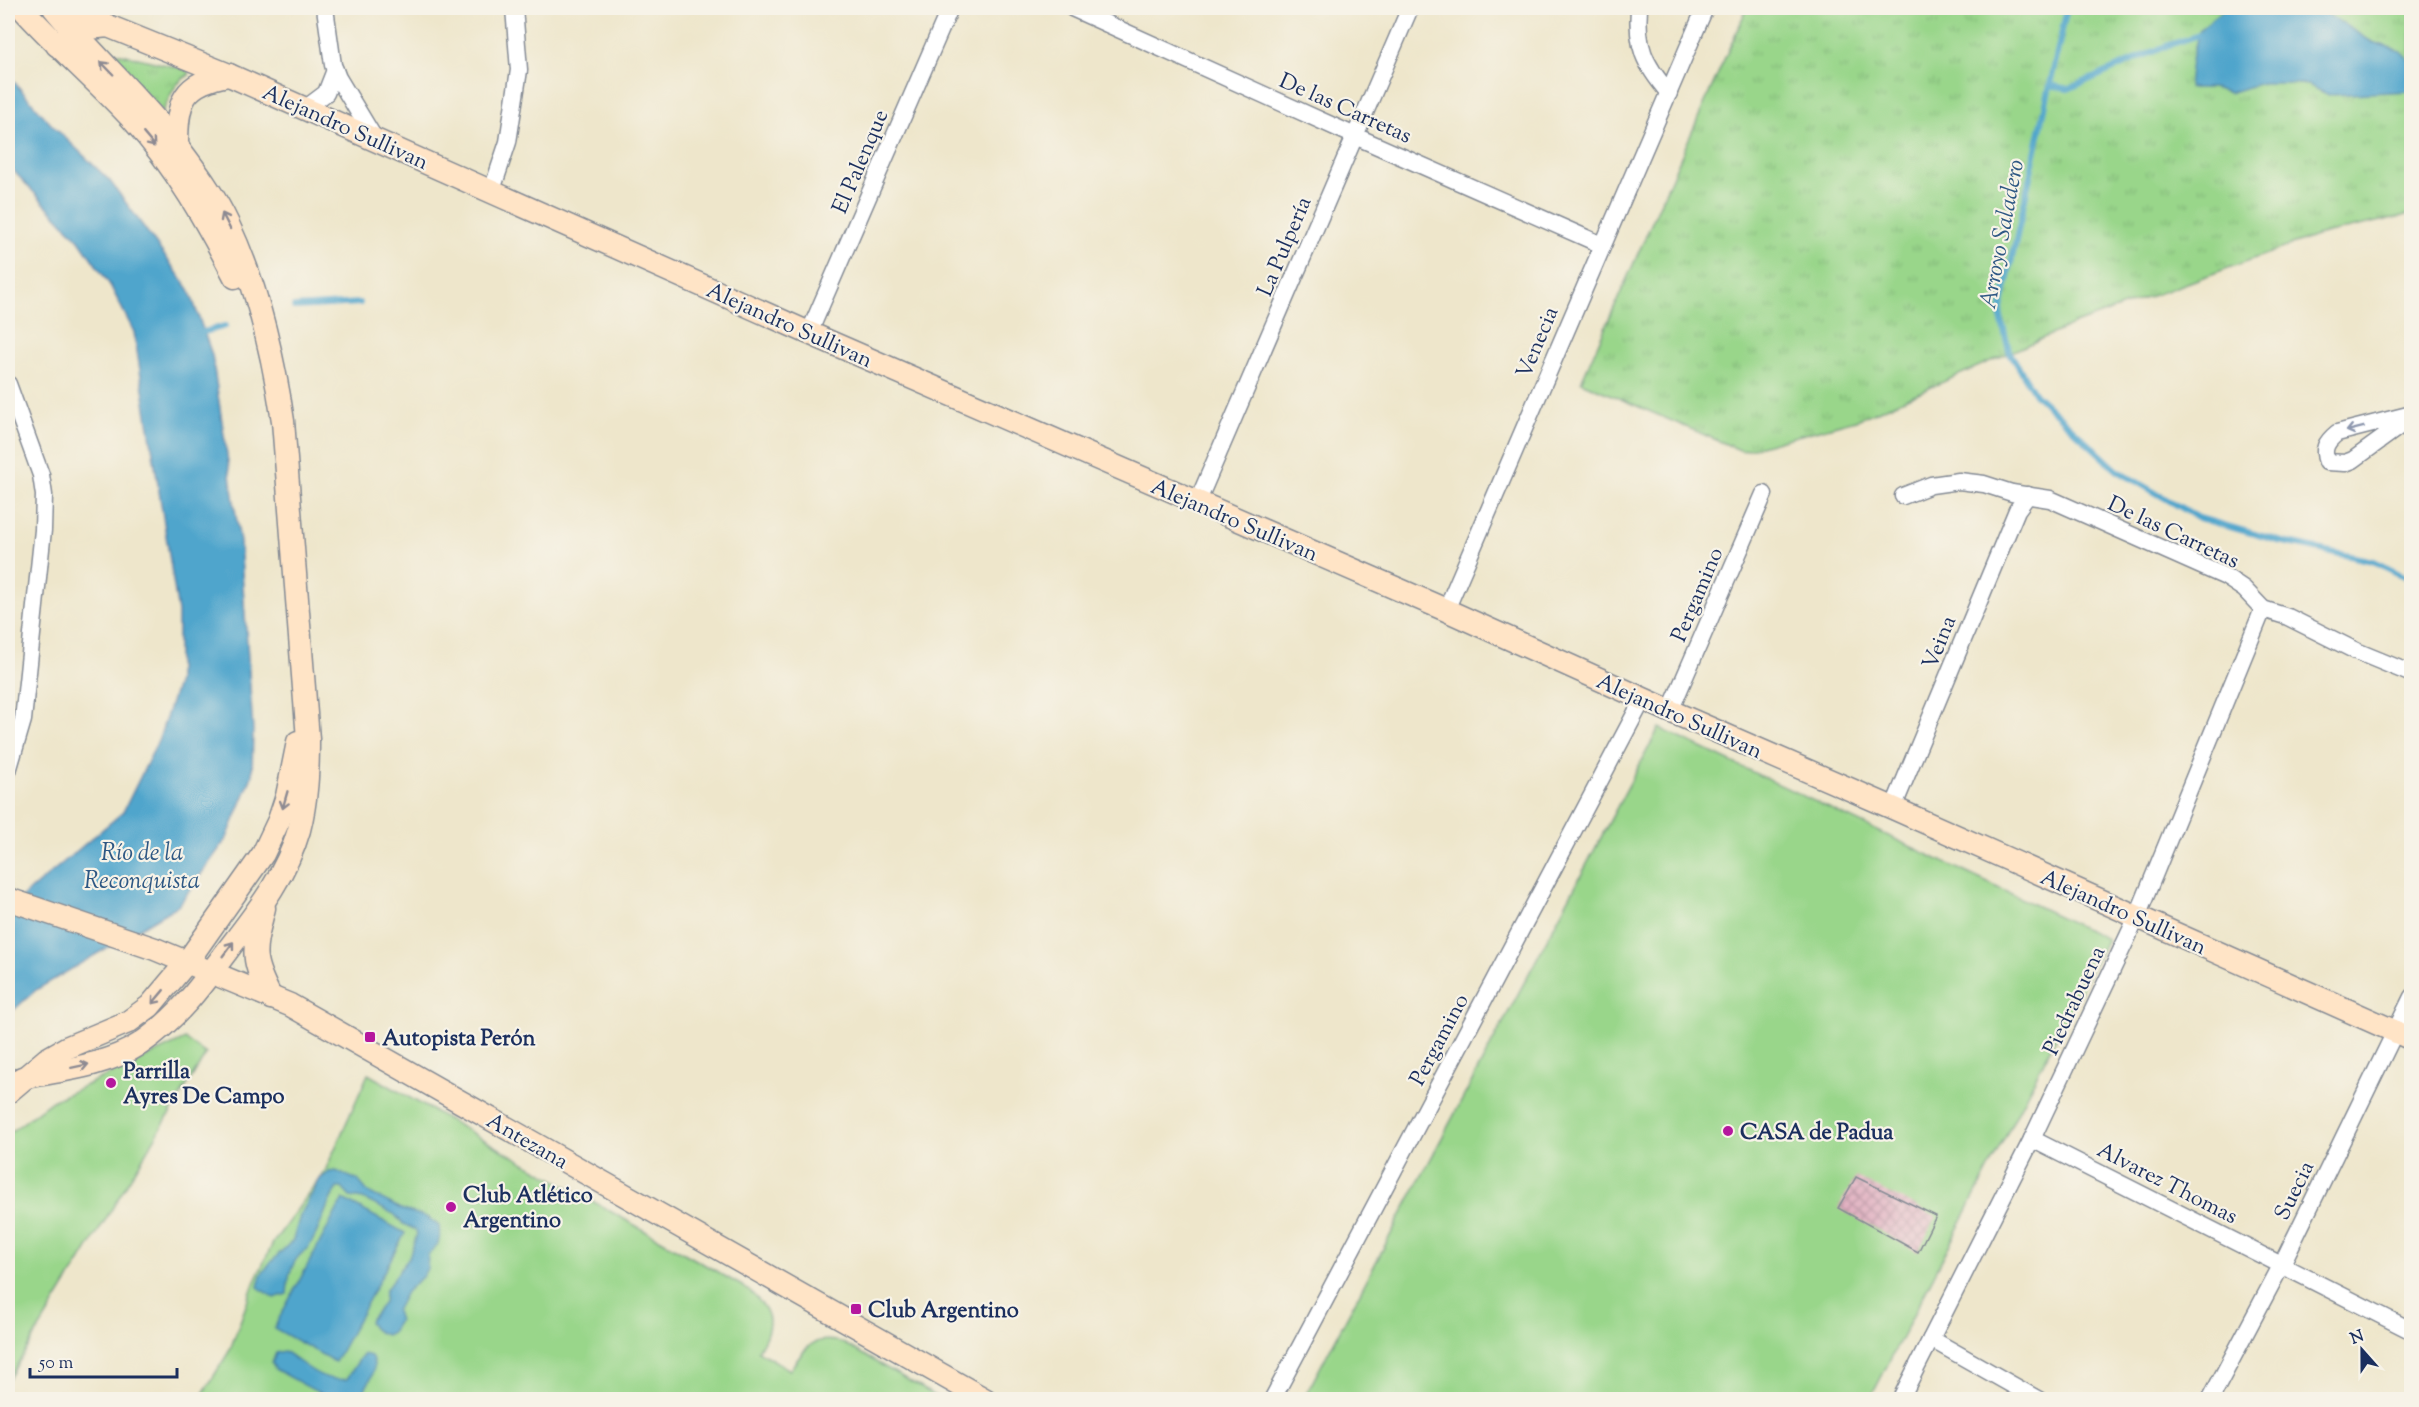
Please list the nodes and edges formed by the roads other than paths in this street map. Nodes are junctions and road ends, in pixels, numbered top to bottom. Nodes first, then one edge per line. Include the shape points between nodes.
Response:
1 (22, 8) edge
2 (54, 8) edge
3 (75, 8) edge
4 (325, 8) edge
5 (514, 8) edge
6 (950, 8) edge
7 (1072, 8) edge
8 (1410, 8) edge
9 (1639, 8) edge
10 (1705, 8) edge
11 (108, 26) junction
12 (65, 39) junction
13 (335, 70) junction
14 (230, 75) junction
15 (1669, 93) junction
16 (306, 108) junction
17 (373, 136) junction
18 (1355, 136) junction
19 (177, 146) junction
20 (492, 190) junction
21 (1602, 245) junction
22 (809, 333) junction
23 (266, 336) junction
24 (8, 384) edge
25 (2412, 416) edge
26 (1764, 494) dead end
27 (2028, 495) junction
28 (1903, 496) dead end
29 (1197, 503) junction
30 (2262, 609) junction
31 (1446, 610) junction
32 (2412, 674) edge
33 (1643, 699) junction
34 (304, 701) junction
35 (1670, 711) junction
36 (8, 771) edge
37 (1893, 808) junction
38 (8, 899) edge
39 (266, 899) junction
40 (2137, 917) junction
41 (187, 962) junction
42 (212, 972) junction
43 (245, 986) junction
44 (2412, 997) edge
45 (271, 998) junction
46 (182, 1010) junction
47 (2404, 1035) edge
48 (15, 1085) edge
49 (2032, 1139) junction
50 (2282, 1264) junction
51 (2412, 1331) edge
52 (1931, 1339) junction
53 (986, 1400) edge
54 (1272, 1400) edge
55 (1900, 1400) edge
56 (2039, 1400) edge
57 (2210, 1400) edge

1 - 12 street
2 - 12 street
3 - 11 street, Alejandro Sullivan
4 - 13 street
5 - 20 street via 519,70 508,142
6 - 22 street, El Palenque
7 - 18 street, De las Carretas
8 - 18 street, La Pulpería
9 - 15 street via 1639,45 1647,64
10 - 15 street, Venecia
11 - 12 street
11 - 14 street, Alejandro Sullivan
19 -> 12 street via 144,106
12 -> 23 street via 159,152 211,231
13 - 16 street via 326,93
13 - 17 street
14 - 16 street, Alejandro Sullivan
14 - 19 street via 204,80 187,94 179,111
15 - 21 street, Venecia
16 - 17 street, Alejandro Sullivan
17 - 20 street, Alejandro Sullivan
18 - 21 street, De las Carretas
18 - 29 street, La Pulpería
23 -> 19 street via 227,223 206,185
20 - 22 street, Alejandro Sullivan
21 - 31 street, Venecia
22 - 29 street, Alejandro Sullivan
23 - 34 street via 285,443
24 - 36 street via 41,475 44,495 44,530 23,720
25 -> 25 street via 2337,433 2325,446 2327,462 2353,460
26 - 35 street, Pergamino
27 - 28 street, De las Carretas via 1959,481 1931,485
27 - 30 street, De las Carretas via 2050,499 2226,577
27 - 37 street, Veina via 2017,510
29 - 31 street, Alejandro Sullivan
30 - 32 street, De las Carretas
30 - 40 street, Piedrabuena
31 - 33 street, Alejandro Sullivan
33 - 35 street, Alejandro Sullivan
33 - 54 street, Pergamino
34 - 39 street via 307,796 288,859
34 -> 41 street via 287,796 271,838 252,872
35 - 37 street, Alejandro Sullivan
37 - 40 street, Alejandro Sullivan
38 - 41 street, Antezana
42 -> 39 street
39 - 45 street via 254,949
40 - 47 street, Alejandro Sullivan
40 - 49 street, Piedrabuena
41 - 42 street, Antezana
41 -> 48 street via 150,1006 128,1022 66,1048
42 - 43 street, Antezana
42 - 46 street
43 - 45 street, Antezana
43 - 46 street via 213,993
44 - 47 street, Suecia
45 - 53 street, Antezana via 290,1005
48 -> 46 street via 116,1056 140,1044
47 - 50 street, Suecia
49 - 50 street, Alvarez Thomas
49 - 52 street, Piedrabuena
50 - 51 street, Alvarez Thomas
50 - 57 street, Suecia
52 - 55 street, Piedrabuena
52 - 56 street

